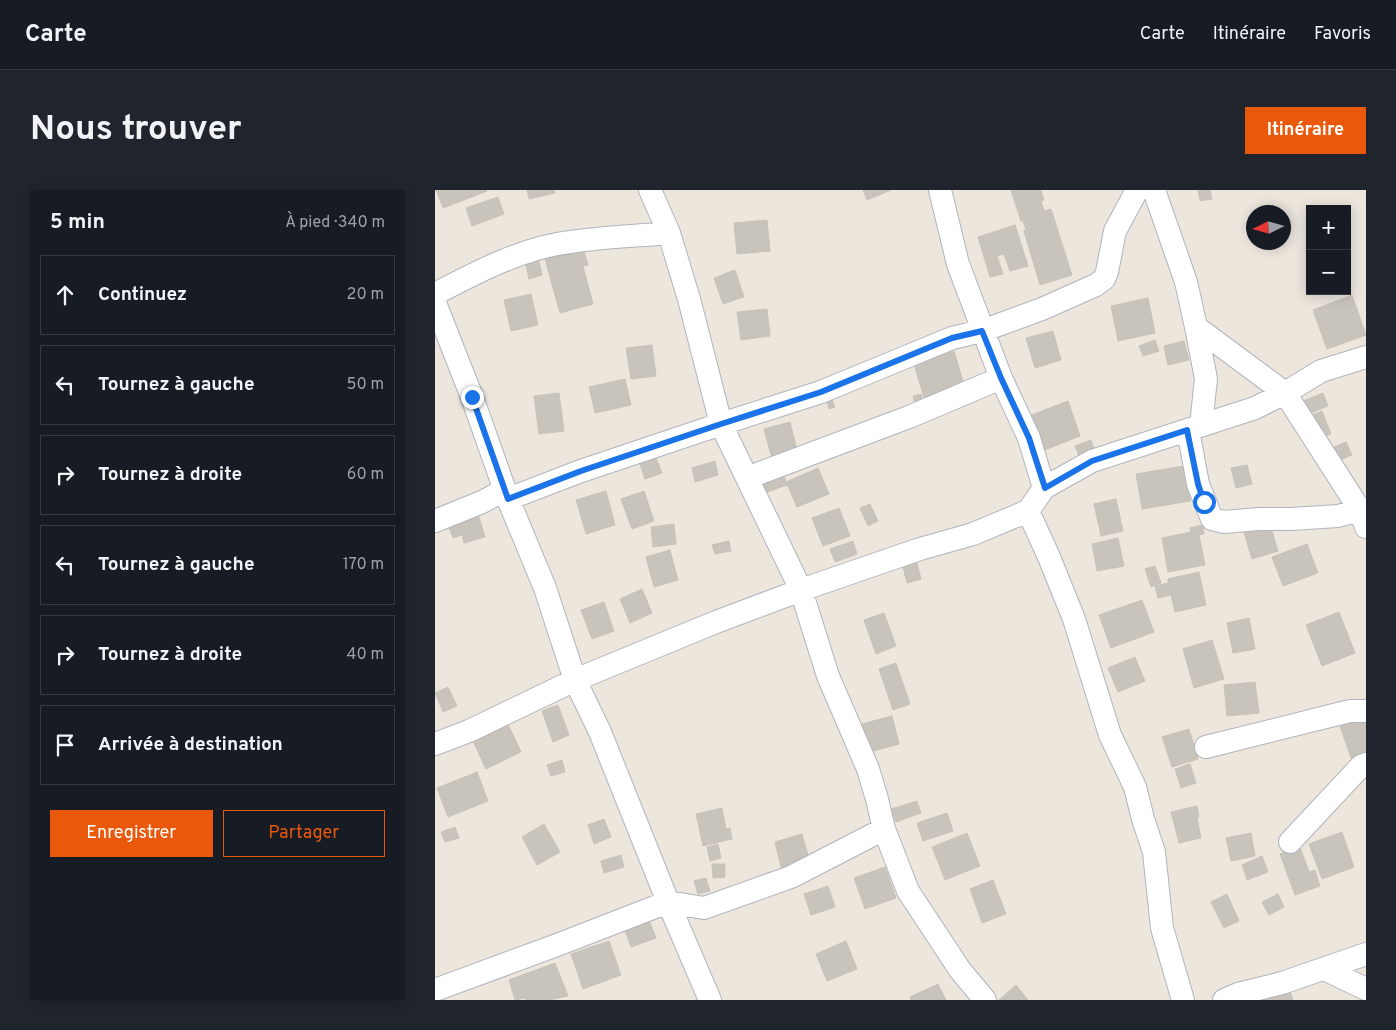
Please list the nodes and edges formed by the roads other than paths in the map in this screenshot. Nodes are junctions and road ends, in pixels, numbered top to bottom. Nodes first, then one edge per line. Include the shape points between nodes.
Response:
1 (650, 190) edge
2 (940, 190) edge
3 (1137, 190) edge
4 (1154, 190) edge
5 (669, 233) junction
6 (435, 294) edge
7 (435, 303) edge
8 (1196, 327) junction
9 (982, 331) junction
10 (1366, 357) edge
11 (1001, 378) junction
12 (1285, 394) junction
13 (721, 424) junction
14 (1194, 428) junction
15 (747, 478) junction
16 (1045, 488) junction
17 (507, 494) junction
18 (1028, 511) junction
19 (1363, 518) edge
20 (435, 521) edge
21 (801, 590) junction
22 (575, 680) junction
23 (1366, 711) edge
24 (435, 744) edge
25 (1206, 747) dead end
26 (1366, 764) edge
27 (884, 829) junction
28 (1289, 842) dead end
29 (668, 902) junction
30 (1366, 939) edge
31 (1359, 957) edge
32 (1323, 969) junction
33 (1366, 989) edge
34 (435, 990) edge
35 (710, 1000) edge
36 (985, 1000) edge
37 (1183, 1000) edge
38 (1224, 1000) edge

1 - 5 street
2 - 9 street via 958,264
3 - 9 street via 1115,231 1104,279 1042,309
4 - 8 street via 1186,282
5 - 6 street via 569,242 539,249 487,268
5 - 13 street
7 - 17 street
8 - 12 street
8 - 14 street via 1206,379
9 - 11 street
9 - 13 street via 952,338 821,392
10 - 12 street via 1321,371
11 - 15 street via 909,417
11 - 16 street via 1029,438
12 - 14 street via 1255,408
12 - 19 street
13 - 15 street
13 - 17 street
14 - 16 street via 1092,461
14 - 19 street via 1198,484 1212,519 1224,522 1338,516
15 - 21 street
16 - 18 street
17 - 20 street
17 - 22 street via 545,588
18 - 21 street via 973,534
18 - 37 street via 1073,619 1110,735 1135,787 1154,852 1162,928
21 - 22 street
21 - 27 street via 828,676 868,769
22 - 24 street
22 - 29 street via 600,732
23 - 25 street via 1350,711
26 - 28 street
27 - 29 street via 791,877 704,908
27 - 36 street via 908,890 959,970
29 - 34 street
29 - 35 street
30 - 31 street
31 - 32 street
32 - 33 street
32 - 38 street

